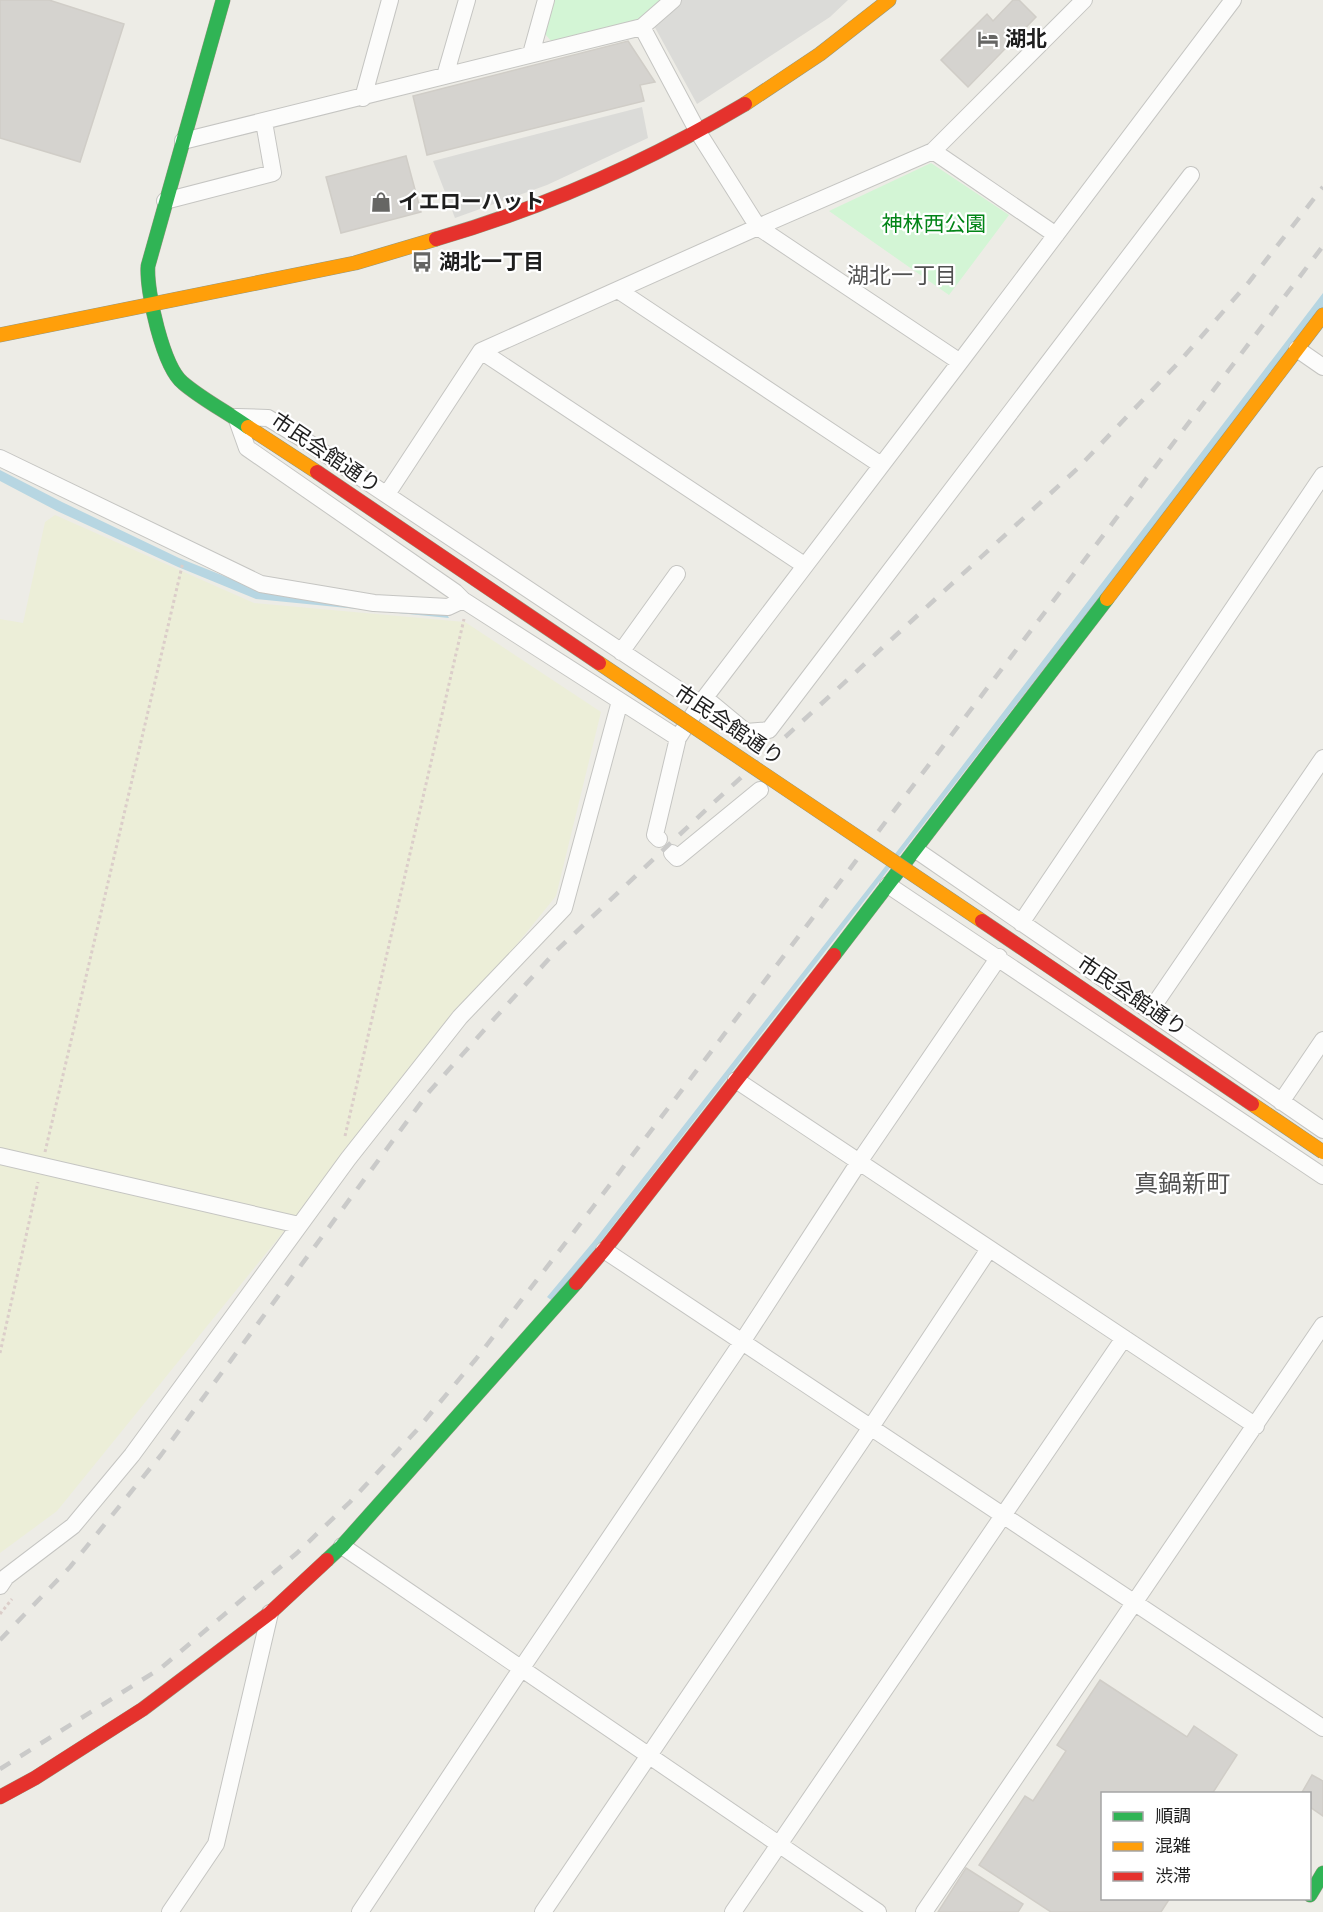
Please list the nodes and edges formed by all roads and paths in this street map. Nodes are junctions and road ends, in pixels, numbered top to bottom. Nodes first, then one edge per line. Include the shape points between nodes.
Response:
1 (223, 0) edge
2 (390, 0) edge
3 (467, 0) edge
4 (546, 0) edge
5 (673, 0) edge
6 (889, 0) edge
7 (1084, 0) edge
8 (1233, 0) edge
9 (642, 27) junction
10 (531, 54) junction
11 (445, 76) junction
12 (363, 98) junction
13 (264, 122) junction
14 (698, 132) junction
15 (183, 141) junction
16 (933, 151) junction
17 (1191, 175) dead end
18 (165, 201) junction
19 (758, 227) junction
20 (1056, 234) junction
21 (618, 290) junction
22 (152, 303) junction
23 (1323, 315) edge
24 (0, 335) edge
25 (1297, 349) junction
26 (481, 351) junction
27 (960, 362) junction
28 (1323, 367) edge
29 (236, 417) junction
30 (0, 458) edge
31 (880, 465) junction
32 (1323, 475) edge
33 (387, 494) junction
34 (186, 547) junction
35 (804, 565) junction
36 (677, 574) dead end
37 (465, 602) junction
38 (621, 652) junction
39 (620, 701) junction
40 (702, 701) junction
41 (678, 738) junction
42 (1323, 758) edge
43 (760, 790) dead end
44 (659, 839) dead end
45 (916, 850) junction
46 (672, 852) dead end
47 (888, 885) junction
48 (1021, 922) junction
49 (999, 957) junction
50 (1150, 1011) junction
51 (1323, 1040) edge
52 (736, 1080) junction
53 (1281, 1102) junction
54 (1323, 1130) edge
55 (1323, 1152) edge
56 (0, 1156) edge
57 (859, 1162) junction
58 (42, 1165) junction
59 (343, 1165) junction
60 (1323, 1176) edge
61 (299, 1225) junction
62 (989, 1249) junction
63 (604, 1250) junction
64 (1323, 1324) edge
65 (1124, 1338) junction
66 (742, 1342) junction
67 (0, 1353) edge
68 (1256, 1426) junction
69 (872, 1427) junction
70 (1003, 1514) junction
71 (342, 1546) junction
72 (0, 1586) edge
73 (1133, 1602) junction
74 (270, 1613) junction
75 (521, 1669) junction
76 (1323, 1728) edge
77 (649, 1754) junction
78 (0, 1797) edge
79 (779, 1844) junction
80 (1323, 1873) edge
81 (1311, 1893) edge
82 (170, 1912) edge
83 (360, 1912) edge
84 (543, 1912) edge
85 (733, 1912) edge
86 (878, 1912) edge
87 (924, 1912) edge

1 - 15 street, 市民会館通り
2 - 12 street
3 - 11 street
4 - 10 street
5 - 9 street
6 - 14 street via 820,54
7 - 16 street
8 - 20 street
9 - 10 street
9 - 14 street
10 - 11 street
11 - 12 street
12 - 13 street
13 - 15 street
13 - 18 street via 273,173
14 - 19 street
14 - 22 street via 521,211 450,235 355,263
15 - 18 street, 市民会館通り
16 - 19 street
16 - 20 street
17 - 40 street via 769,730 746,732
18 - 22 street, 市民会館通り via 148,266
19 - 21 street
19 - 27 street
20 - 27 street
21 - 26 street
21 - 31 street
22 - 24 street
22 - 29 street, 市民会館通り via 165,354 181,382
23 - 25 street
25 - 28 street
25 - 45 street
26 - 33 street
26 - 35 street
27 - 31 street
29 - 33 street via 268,418
29 - 37 street via 247,448
29 - 55 street, 市民会館通り, bridge
30 - 34 street
31 - 35 street
32 - 48 street
33 - 38 street
34 - 37 street via 261,584 374,603 448,607
34 - 58 path
35 - 40 street
36 - 38 street
37 - 39 street
37 - 59 path via 345,1127
38 - 40 street
39 - 41 street
39 - 59 street via 564,909 460,1017
40 - 41 street
41 - 44 street via 655,835
42 - 50 street
43 - 46 street via 677,858
45 - 47 street
45 - 48 street
47 - 49 street
47 - 52 street
48 - 50 street
49 - 57 street
49 - 60 street
50 - 53 street
51 - 53 street
52 - 57 street
52 - 63 street
53 - 54 street
56 - 58 street
57 - 62 street
57 - 66 street
58 - 61 street
58 - 67 path
59 - 61 street
61 - 72 street via 132,1455 73,1526 6,1577
62 - 65 street
62 - 69 street
63 - 66 street
63 - 71 street
64 - 68 street
65 - 68 street
65 - 70 street
66 - 69 street
66 - 75 street
68 - 73 street
69 - 70 street
69 - 77 street
70 - 73 street
70 - 79 street
71 - 74 street
71 - 75 street
73 - 76 street
73 - 87 street
74 - 78 street via 143,1709
74 - 82 street via 216,1844
75 - 77 street
75 - 83 street
77 - 79 street
77 - 84 street
79 - 85 street
79 - 86 street
80 - 81 street

